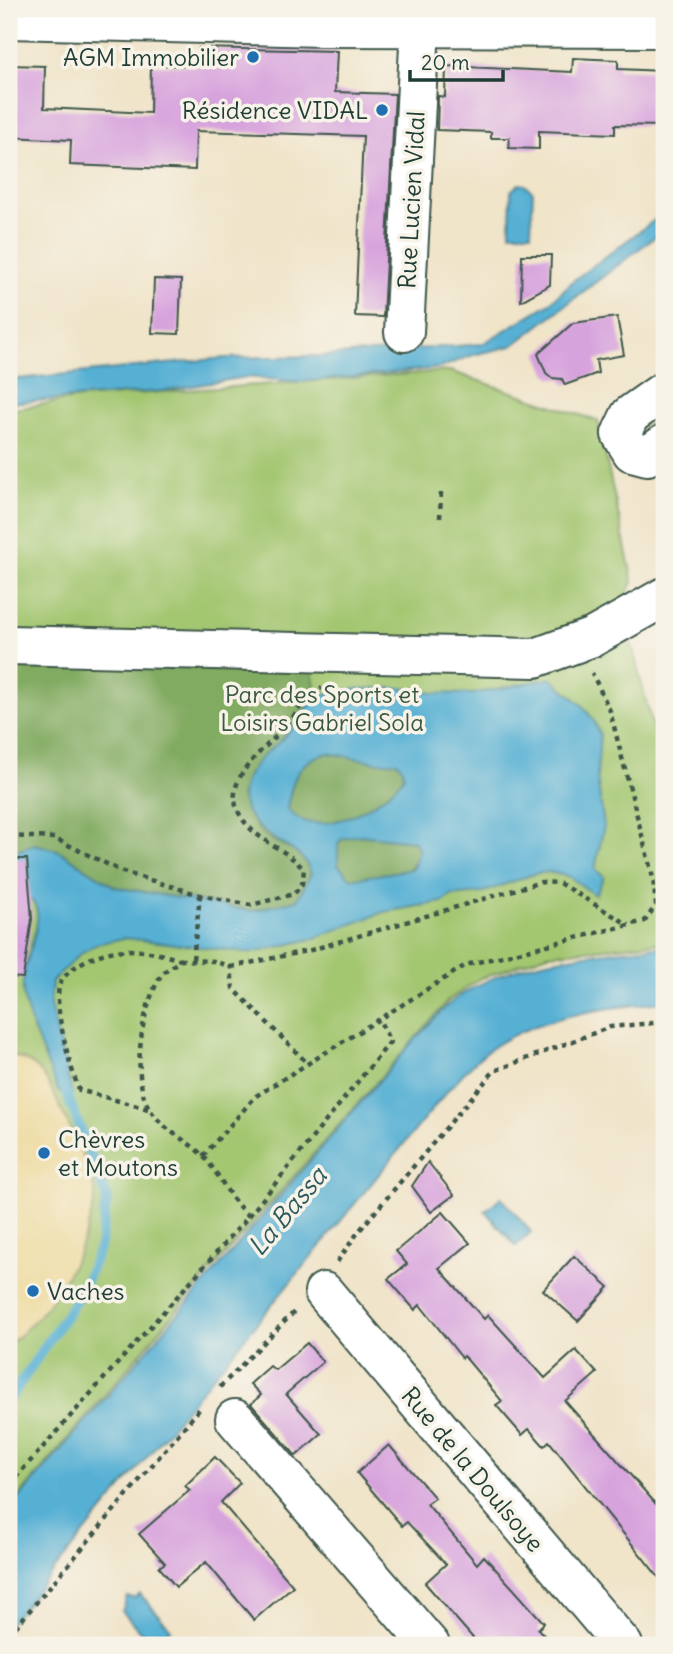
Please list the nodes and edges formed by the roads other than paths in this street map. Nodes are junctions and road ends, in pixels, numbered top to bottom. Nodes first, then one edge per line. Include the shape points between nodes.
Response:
1 (166, 16) edge
2 (33, 17) edge
3 (582, 18) edge
4 (401, 21) edge
5 (664, 28) edge
6 (404, 332) dead end
7 (664, 391) edge
8 (664, 444) edge
9 (664, 597) edge
10 (9, 645) edge
11 (324, 1292) dead end
12 (235, 1419) dead end
13 (430, 1645) edge
14 (623, 1645) edge

1 - 2 street
1 - 4 street
3 - 4 street
3 - 5 street
4 - 6 street, Rue Lucien Vidal
7 - 8 street via 630,415 621,434 632,452 647,456
9 - 10 street via 593,637 535,658
11 - 14 street, Rue de la Doulsoye
12 - 13 street

